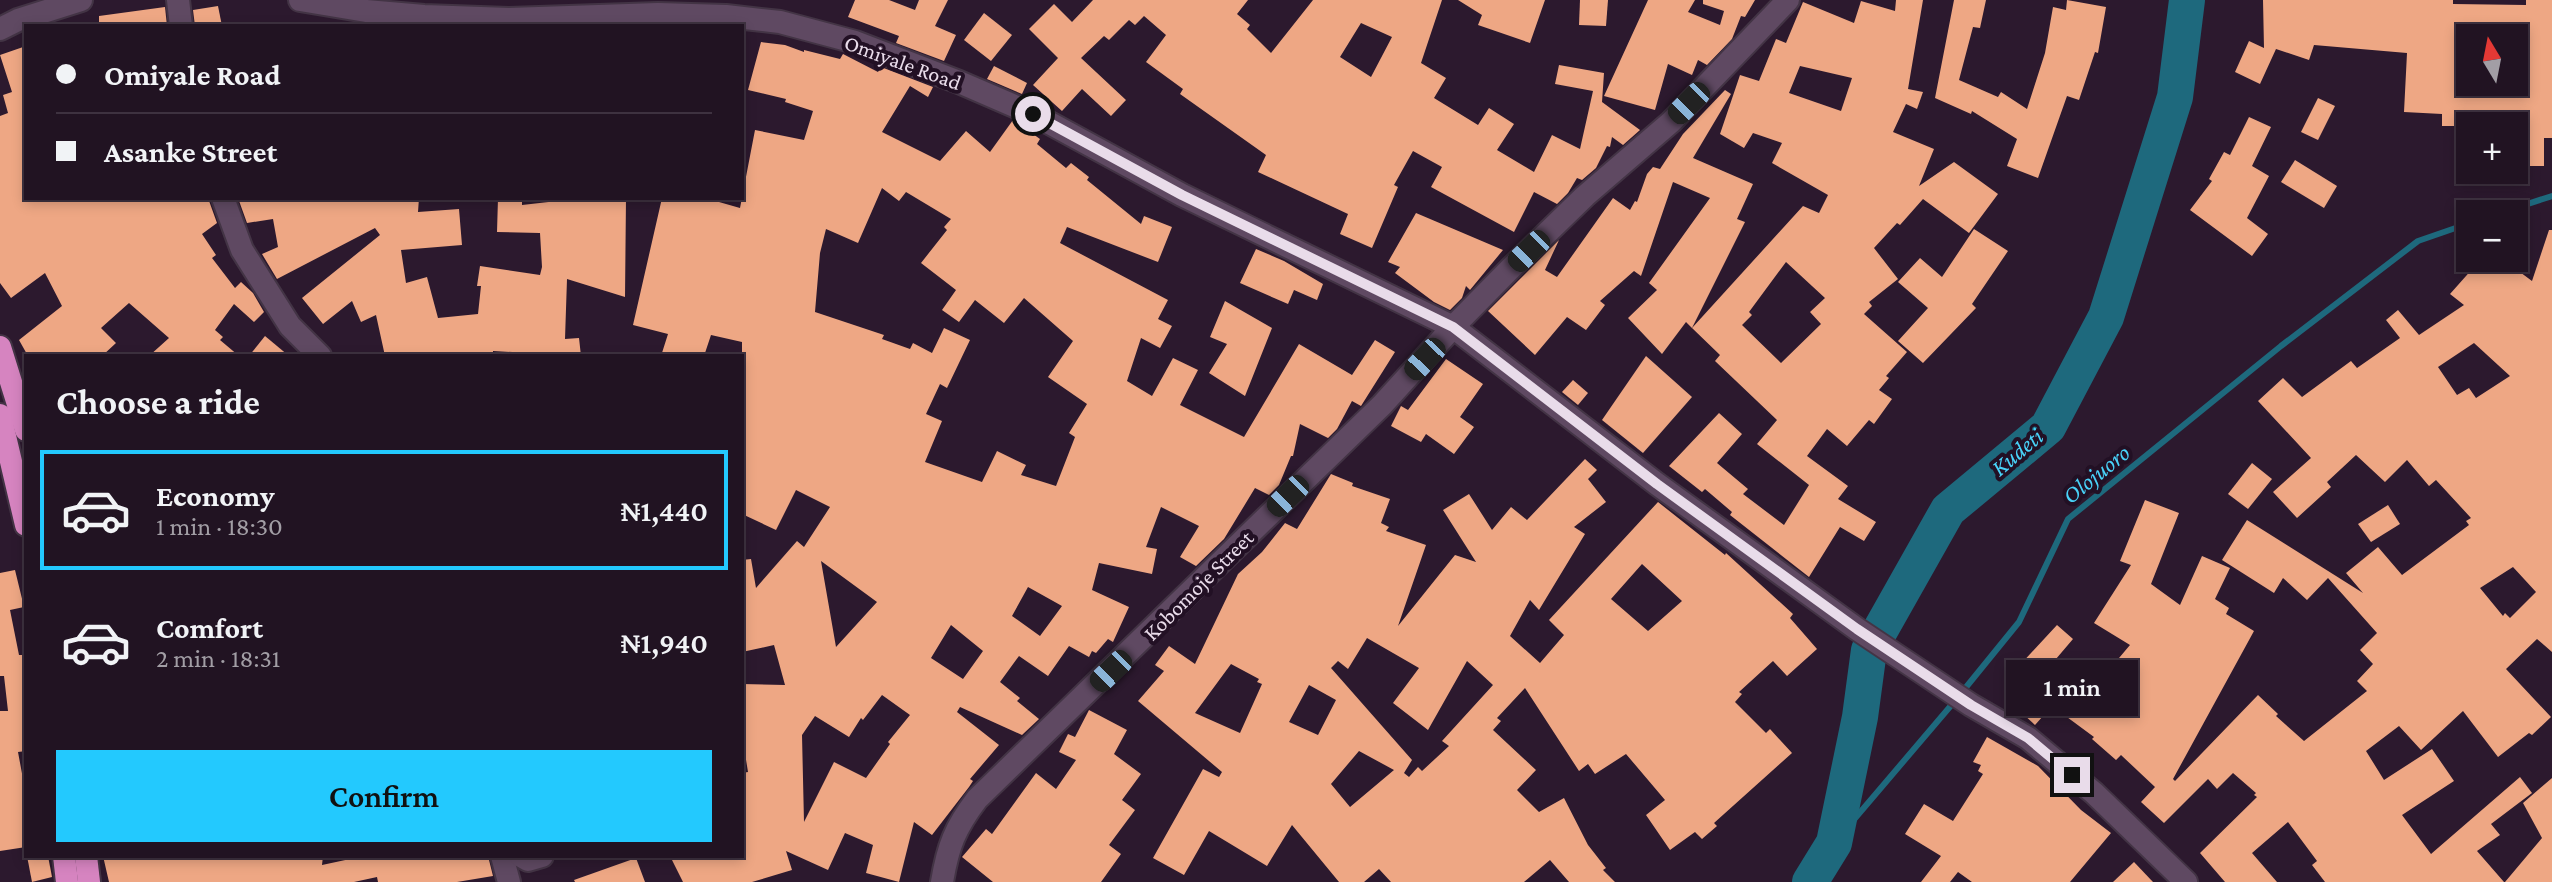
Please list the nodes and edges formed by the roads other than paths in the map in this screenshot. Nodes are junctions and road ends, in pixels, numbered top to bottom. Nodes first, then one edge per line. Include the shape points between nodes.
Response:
1 (81, 0) edge
2 (178, 0) edge
3 (300, 0) edge
4 (1788, 0) edge
5 (181, 24) edge
6 (0, 29) edge
7 (224, 200) edge
8 (1453, 327) junction
9 (0, 347) edge
10 (318, 354) edge
11 (0, 415) edge
12 (24, 424) edge
13 (24, 517) edge
14 (64, 858) edge
15 (86, 858) edge
16 (503, 858) edge
17 (67, 882) edge
18 (89, 882) edge
19 (509, 882) edge
20 (942, 882) edge
21 (2186, 882) edge

1 - 6 street
2 - 5 street
3 - 8 street, Omiyale Road via 424,16 726,16 780,22 855,42 1033,114 1182,195
4 - 8 street, Kobomoje Street via 1671,122 1585,196
7 - 10 street via 242,250 290,326
8 - 20 street, Kobomoje Street via 1382,405 977,799 958,824
8 - 21 street, Omiyale Road via 1857,629 2028,738
9 - 12 highway
11 - 13 highway
14 - 17 highway
15 - 18 highway
16 - 19 street

